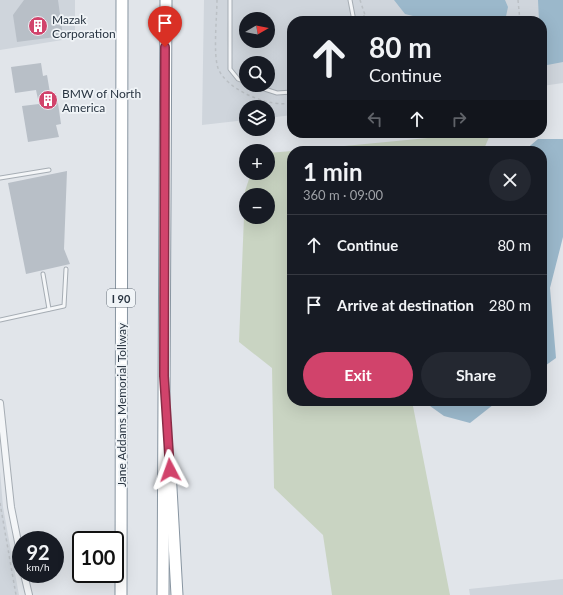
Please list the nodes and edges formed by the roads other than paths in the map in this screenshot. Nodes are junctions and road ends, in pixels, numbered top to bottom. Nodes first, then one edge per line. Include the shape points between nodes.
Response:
1 (122, 0) edge
2 (166, 0) edge
3 (230, 0) edge
4 (350, 0) edge
5 (353, 16) edge
6 (239, 79) edge
7 (274, 92) edge
8 (287, 92) edge
9 (48, 170) dead end
10 (0, 178) edge
11 (66, 269) dead end
12 (42, 274) dead end
13 (48, 309) junction
14 (0, 320) edge
15 (164, 376) junction
16 (0, 403) edge
17 (16, 531) edge
18 (26, 583) edge
19 (29, 595) edge
20 (122, 595) edge
21 (163, 595) edge
22 (178, 595) edge

1 - 20 highway, Jane Addams Memorial Tollway / I 90
2 - 15 highway
3 - 6 lane via 230,69
4 - 5 lane
7 - 8 lane
9 - 10 lane
11 - 13 lane via 64,306
12 - 13 lane
13 - 14 lane
15 - 21 highway
15 - 22 highway
16 - 17 street
18 - 19 street

